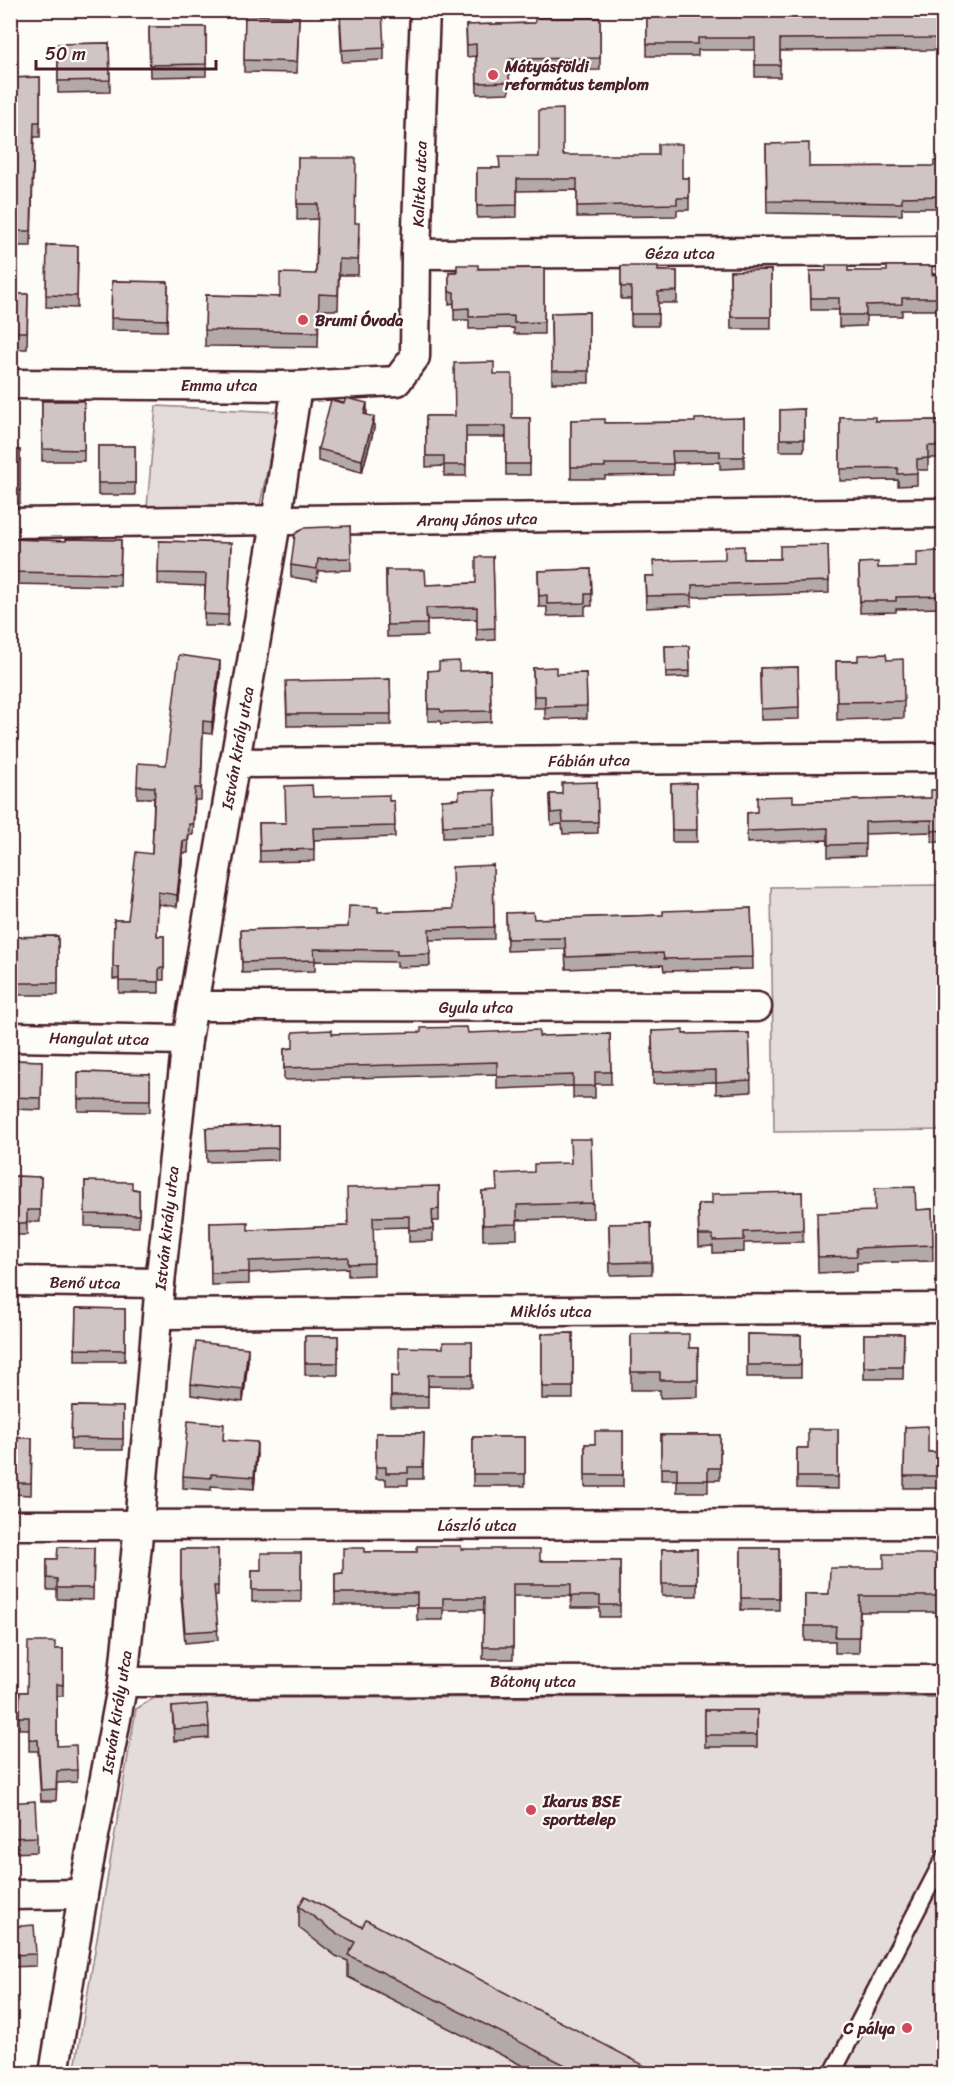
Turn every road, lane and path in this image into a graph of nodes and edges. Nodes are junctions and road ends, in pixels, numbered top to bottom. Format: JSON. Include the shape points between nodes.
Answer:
{"nodes":[{"id":1,"x":425,"y":10,"type":"edge"},
{"id":2,"x":944,"y":251,"type":"edge"},
{"id":3,"x":416,"y":254,"type":"junction"},
{"id":4,"x":415,"y":357,"type":"joint"},
{"id":5,"x":10,"y":384,"type":"edge"},
{"id":6,"x":297,"y":386,"type":"junction"},
{"id":7,"x":944,"y":513,"type":"edge"},
{"id":8,"x":276,"y":522,"type":"junction"},
{"id":9,"x":10,"y":523,"type":"edge"},
{"id":10,"x":944,"y":757,"type":"edge"},
{"id":11,"x":234,"y":763,"type":"junction"},
{"id":12,"x":194,"y":1006,"type":"junction"},
{"id":13,"x":757,"y":1008,"type":"dead end"},
{"id":14,"x":10,"y":1037,"type":"edge"},
{"id":15,"x":187,"y":1040,"type":"junction"},
{"id":16,"x":10,"y":1281,"type":"edge"},
{"id":17,"x":160,"y":1283,"type":"junction"},
{"id":18,"x":944,"y":1308,"type":"edge"},
{"id":19,"x":158,"y":1314,"type":"junction"},
{"id":20,"x":944,"y":1524,"type":"edge"},
{"id":21,"x":10,"y":1525,"type":"edge"},
{"id":22,"x":139,"y":1525,"type":"junction"},
{"id":23,"x":944,"y":1680,"type":"edge"},
{"id":24,"x":123,"y":1682,"type":"junction"},
{"id":25,"x":944,"y":1857,"type":"edge"},
{"id":26,"x":83,"y":1894,"type":"junction"},
{"id":27,"x":10,"y":1895,"type":"edge"},
{"id":28,"x":54,"y":2073,"type":"edge"},
{"id":29,"x":832,"y":2073,"type":"edge"}],
"edges":[{"from":1,"to":3,"type":"street","name":"Kalitka utca"},
{"from":2,"to":3,"type":"street","name":"Géza utca"},
{"from":3,"to":4,"type":"street","name":"Kalitka utca"},
{"from":4,"to":6,"type":"street","name":"Emma utca","via":[[397,381]]},
{"from":5,"to":6,"type":"street","name":"Emma utca"},
{"from":6,"to":8,"type":"street","name":"István király utca"},
{"from":7,"to":8,"type":"street","name":"Arany János utca"},
{"from":8,"to":9,"type":"street","name":"Arany János utca"},
{"from":8,"to":11,"type":"street","name":"István király utca"},
{"from":10,"to":11,"type":"street","name":"Fábián utca"},
{"from":11,"to":12,"type":"street","name":"István király utca"},
{"from":12,"to":13,"type":"street","name":"Gyula utca"},
{"from":12,"to":15,"type":"street","name":"István király utca"},
{"from":14,"to":15,"type":"street","name":"Hangulat utca"},
{"from":15,"to":17,"type":"street","name":"István király utca"},
{"from":16,"to":17,"type":"street","name":"Benő utca"},
{"from":17,"to":19,"type":"street","name":"István király utca"},
{"from":18,"to":19,"type":"street","name":"Miklós utca"},
{"from":19,"to":22,"type":"street","name":"István király utca"},
{"from":20,"to":22,"type":"street","name":"László utca"},
{"from":21,"to":22,"type":"street","name":"László utca"},
{"from":22,"to":24,"type":"street","name":"István király utca"},
{"from":23,"to":24,"type":"street","name":"Bátony utca"},
{"from":24,"to":26,"type":"street","name":"István király utca"},
{"from":25,"to":29,"type":"lane"},
{"from":26,"to":27,"type":"street"},
{"from":26,"to":28,"type":"street","name":"István király utca"}]}
